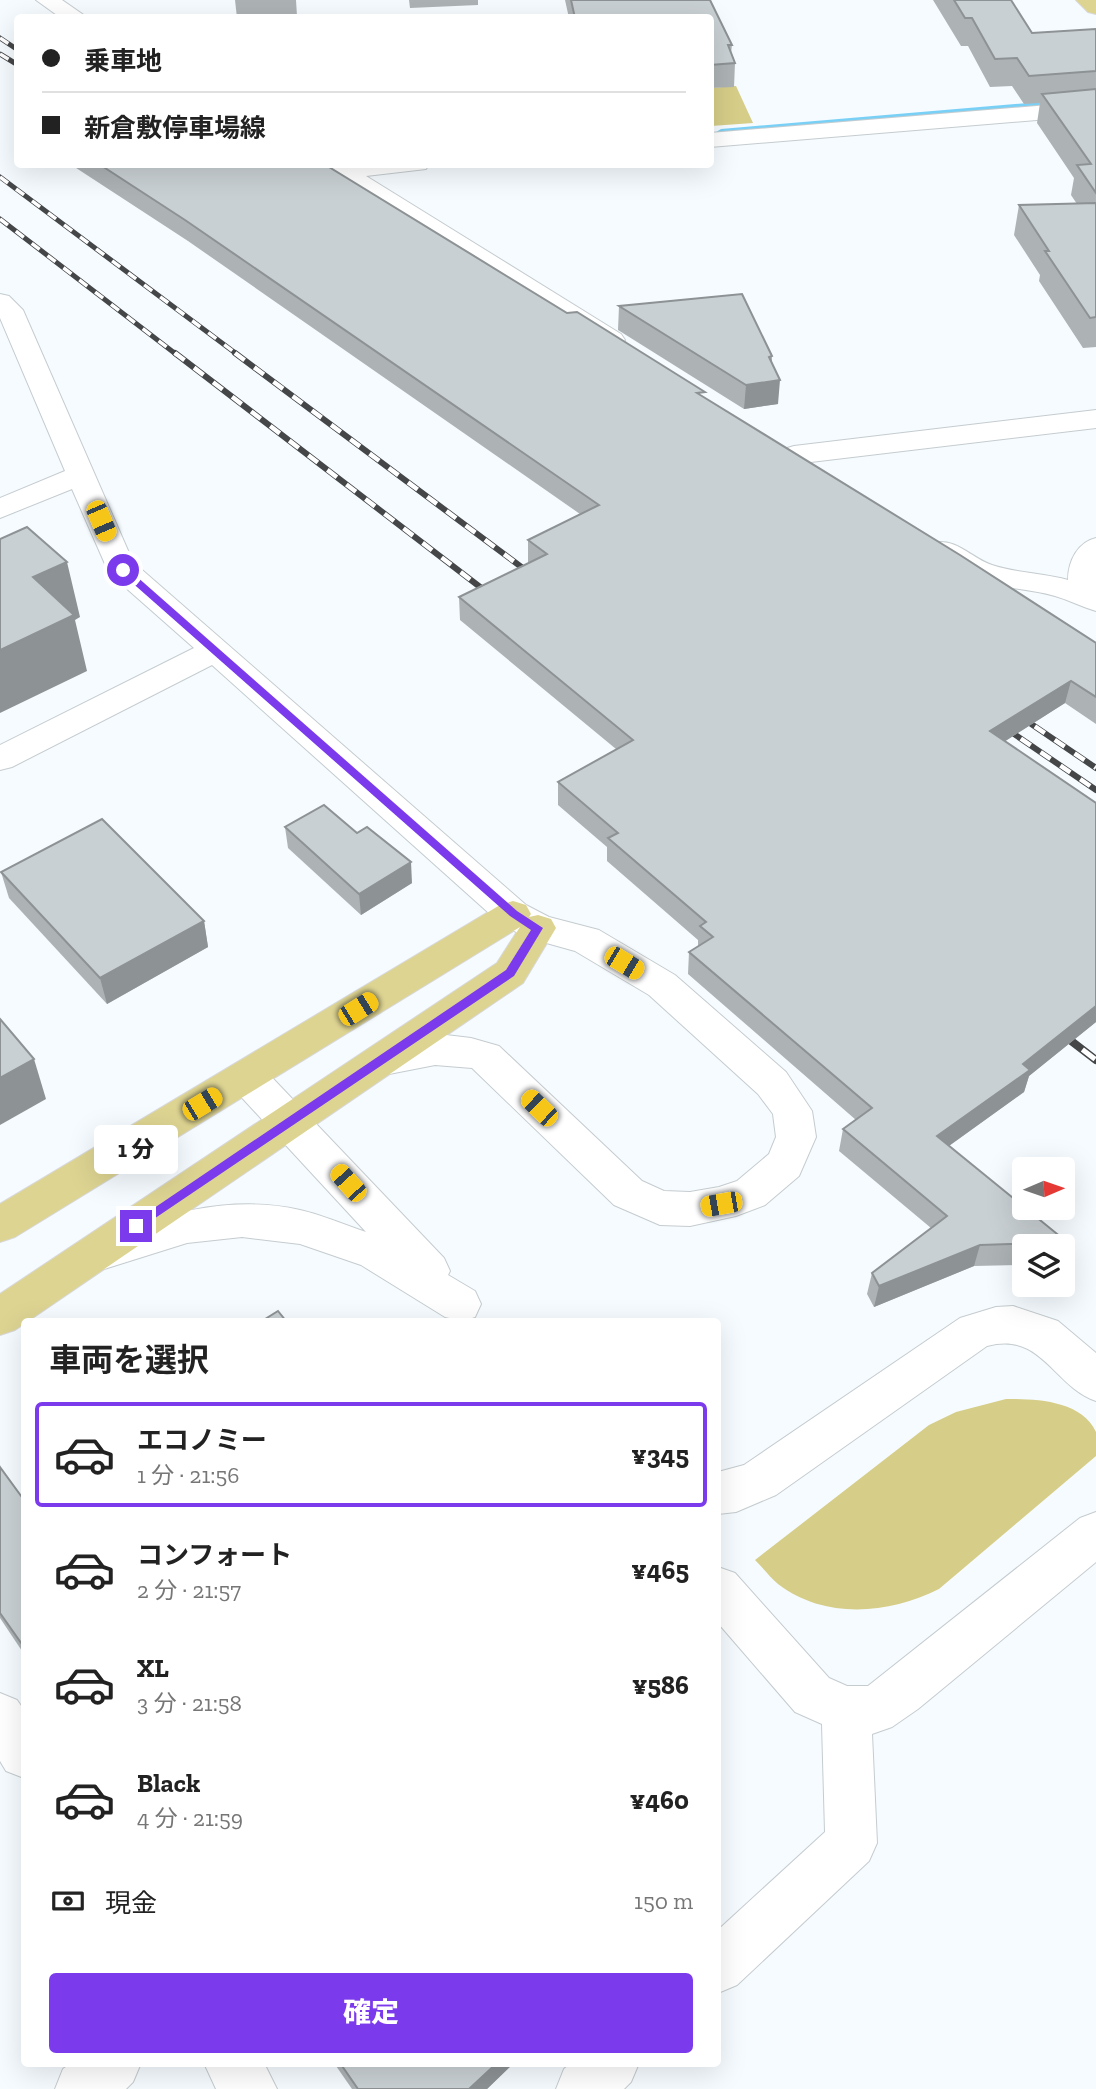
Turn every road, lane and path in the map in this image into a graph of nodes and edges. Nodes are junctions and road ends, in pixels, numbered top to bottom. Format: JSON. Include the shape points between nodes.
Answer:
{"nodes":[{"id":1,"x":47,"y":0,"type":"edge"},
{"id":2,"x":1087,"y":0,"type":"edge"},
{"id":3,"x":1096,"y":7,"type":"edge"},
{"id":4,"x":70,"y":14,"type":"edge"},
{"id":5,"x":1096,"y":108,"type":"edge"},
{"id":6,"x":714,"y":140,"type":"edge"},
{"id":7,"x":335,"y":168,"type":"edge"},
{"id":8,"x":3,"y":309,"type":"edge"},
{"id":9,"x":634,"y":355,"type":"edge"},
{"id":10,"x":1096,"y":419,"type":"edge"},
{"id":11,"x":81,"y":475,"type":"junction"},
{"id":12,"x":829,"y":477,"type":"edge"},
{"id":13,"x":0,"y":509,"type":"edge"},
{"id":14,"x":922,"y":537,"type":"edge"},
{"id":15,"x":1096,"y":547,"type":"edge"},
{"id":16,"x":1094,"y":600,"type":"edge"},
{"id":17,"x":214,"y":651,"type":"junction"},
{"id":18,"x":0,"y":759,"type":"edge"},
{"id":19,"x":526,"y":921,"type":"junction"},
{"id":20,"x":384,"y":1060,"type":"junction"},
{"id":21,"x":247,"y":1077,"type":"junction"},
{"id":22,"x":292,"y":1122,"type":"junction"},
{"id":23,"x":0,"y":1225,"type":"edge"},
{"id":24,"x":92,"y":1256,"type":"junction"},
{"id":25,"x":468,"y":1313,"type":"edge"},
{"id":26,"x":0,"y":1318,"type":"edge"},
{"id":27,"x":1096,"y":1382,"type":"edge"},
{"id":28,"x":721,"y":1493,"type":"edge"},
{"id":29,"x":1096,"y":1533,"type":"edge"},
{"id":30,"x":721,"y":1592,"type":"edge"},
{"id":31,"x":846,"y":1710,"type":"junction"},
{"id":32,"x":0,"y":1717,"type":"edge"},
{"id":33,"x":21,"y":1749,"type":"edge"},
{"id":34,"x":721,"y":1963,"type":"edge"},
{"id":35,"x":109,"y":2067,"type":"edge"},
{"id":36,"x":234,"y":2067,"type":"edge"},
{"id":37,"x":608,"y":2067,"type":"edge"},
{"id":38,"x":83,"y":2089,"type":"edge"},
{"id":39,"x":249,"y":2089,"type":"edge"},
{"id":40,"x":584,"y":2089,"type":"edge"}],
"edges":[{"from":1,"to":4,"type":"street"},
{"from":2,"to":3,"type":"main road"},
{"from":5,"to":6,"type":"street"},
{"from":7,"to":9,"type":"street"},
{"from":8,"to":11,"type":"street"},
{"from":10,"to":12,"type":"street","via":[[783,448]]},
{"from":11,"to":13,"type":"street"},
{"from":11,"to":17,"type":"street","via":[[120,566]]},
{"from":14,"to":16,"type":"street","via":[[990,575],[1067,587]]},
{"from":15,"to":16,"type":"street","via":[[1084,565],[1083,582]]},
{"from":17,"to":18,"type":"street"},
{"from":17,"to":19,"type":"street"},
{"from":19,"to":20,"type":"main road","via":[[510,973]]},
{"from":19,"to":20,"type":"street","via":[[586,940],[662,985],[772,1083],[792,1111],[796,1137],[785,1164],[751,1193],[721,1204],[660,1208],[628,1194],[485,1057],[460,1049],[427,1050]]},
{"from":19,"to":21,"type":"main road"},
{"from":20,"to":22,"type":"main road"},
{"from":21,"to":22,"type":"street"},
{"from":21,"to":23,"type":"main road"},
{"from":22,"to":24,"type":"main road"},
{"from":22,"to":25,"type":"street"},
{"from":24,"to":25,"type":"street","via":[[187,1226],[242,1220],[300,1227],[374,1252]]},
{"from":24,"to":26,"type":"main road"},
{"from":27,"to":28,"type":"street","via":[[1032,1327],[991,1325],[975,1331],[760,1480]]},
{"from":29,"to":31,"type":"street","via":[[901,1692],[875,1710]]},
{"from":30,"to":31,"type":"street","via":[[812,1695]]},
{"from":31,"to":34,"type":"street","via":[[851,1843]]},
{"from":32,"to":33,"type":"street"},
{"from":35,"to":38,"type":"street"},
{"from":36,"to":39,"type":"street"},
{"from":37,"to":40,"type":"street"}]}
